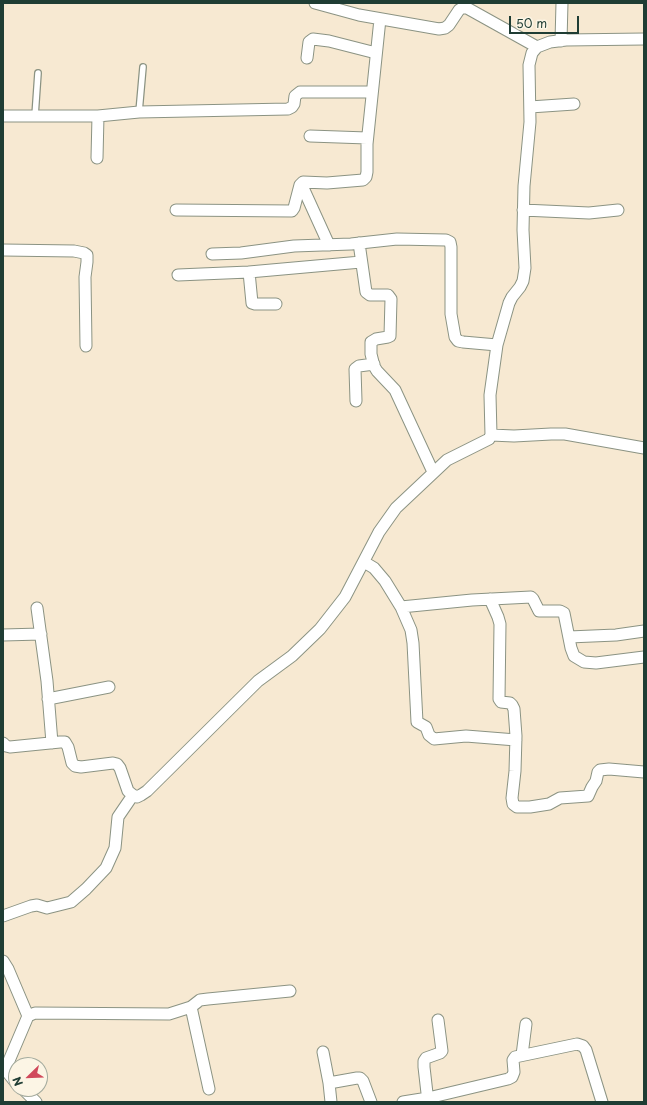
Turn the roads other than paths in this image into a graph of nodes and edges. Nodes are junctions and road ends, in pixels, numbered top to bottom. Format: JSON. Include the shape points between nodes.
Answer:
{"nodes":[{"id":1,"x":315,"y":3,"type":"edge"},
{"id":2,"x":562,"y":3,"type":"edge"},
{"id":3,"x":380,"y":19,"type":"junction"},
{"id":4,"x":644,"y":39,"type":"edge"},
{"id":5,"x":561,"y":41,"type":"junction"},
{"id":6,"x":537,"y":47,"type":"junction"},
{"id":7,"x":376,"y":53,"type":"junction"},
{"id":8,"x":307,"y":58,"type":"dead end"},
{"id":9,"x":142,"y":67,"type":"dead end"},
{"id":10,"x":38,"y":73,"type":"dead end"},
{"id":11,"x":372,"y":92,"type":"junction"},
{"id":12,"x":574,"y":104,"type":"dead end"},
{"id":13,"x":530,"y":107,"type":"junction"},
{"id":14,"x":139,"y":112,"type":"junction"},
{"id":15,"x":3,"y":116,"type":"edge"},
{"id":16,"x":35,"y":116,"type":"junction"},
{"id":17,"x":98,"y":116,"type":"junction"},
{"id":18,"x":310,"y":136,"type":"dead end"},
{"id":19,"x":368,"y":138,"type":"junction"},
{"id":20,"x":97,"y":158,"type":"dead end"},
{"id":21,"x":300,"y":185,"type":"junction"},
{"id":22,"x":176,"y":210,"type":"dead end"},
{"id":23,"x":523,"y":210,"type":"junction"},
{"id":24,"x":618,"y":210,"type":"dead end"},
{"id":25,"x":359,"y":243,"type":"junction"},
{"id":26,"x":329,"y":245,"type":"junction"},
{"id":27,"x":3,"y":250,"type":"edge"},
{"id":28,"x":212,"y":254,"type":"dead end"},
{"id":29,"x":361,"y":262,"type":"junction"},
{"id":30,"x":249,"y":272,"type":"junction"},
{"id":31,"x":178,"y":275,"type":"dead end"},
{"id":32,"x":276,"y":304,"type":"dead end"},
{"id":33,"x":497,"y":345,"type":"junction"},
{"id":34,"x":86,"y":346,"type":"dead end"},
{"id":35,"x":374,"y":364,"type":"junction"},
{"id":36,"x":356,"y":402,"type":"dead end"},
{"id":37,"x":491,"y":435,"type":"junction"},
{"id":38,"x":644,"y":448,"type":"edge"},
{"id":39,"x":433,"y":472,"type":"junction"},
{"id":40,"x":364,"y":562,"type":"junction"},
{"id":41,"x":490,"y":599,"type":"junction"},
{"id":42,"x":400,"y":607,"type":"junction"},
{"id":43,"x":37,"y":608,"type":"dead end"},
{"id":44,"x":644,"y":631,"type":"edge"},
{"id":45,"x":41,"y":634,"type":"junction"},
{"id":46,"x":3,"y":635,"type":"edge"},
{"id":47,"x":569,"y":637,"type":"junction"},
{"id":48,"x":644,"y":657,"type":"edge"},
{"id":49,"x":109,"y":687,"type":"dead end"},
{"id":50,"x":48,"y":699,"type":"junction"},
{"id":51,"x":516,"y":740,"type":"junction"},
{"id":52,"x":52,"y":742,"type":"junction"},
{"id":53,"x":3,"y":743,"type":"edge"},
{"id":54,"x":644,"y":772,"type":"edge"},
{"id":55,"x":133,"y":796,"type":"junction"},
{"id":56,"x":3,"y":916,"type":"edge"},
{"id":57,"x":3,"y":960,"type":"edge"},
{"id":58,"x":290,"y":991,"type":"dead end"},
{"id":59,"x":191,"y":1007,"type":"junction"},
{"id":60,"x":28,"y":1016,"type":"junction"},
{"id":61,"x":438,"y":1020,"type":"dead end"},
{"id":62,"x":526,"y":1024,"type":"dead end"},
{"id":63,"x":323,"y":1052,"type":"dead end"},
{"id":64,"x":522,"y":1055,"type":"junction"},
{"id":65,"x":11,"y":1057,"type":"edge"},
{"id":66,"x":329,"y":1083,"type":"junction"},
{"id":67,"x":210,"y":1089,"type":"dead end"},
{"id":68,"x":428,"y":1100,"type":"edge"},
{"id":69,"x":331,"y":1102,"type":"edge"},
{"id":70,"x":372,"y":1102,"type":"edge"},
{"id":71,"x":403,"y":1102,"type":"edge"},
{"id":72,"x":602,"y":1102,"type":"edge"}],
"edges":[{"from":1,"to":3,"type":"street"},
{"from":2,"to":5,"type":"street"},
{"from":3,"to":6,"type":"street","via":[[439,29],[449,25],[459,10],[467,8]]},
{"from":3,"to":7,"type":"street"},
{"from":4,"to":5,"type":"street"},
{"from":5,"to":6,"type":"street"},
{"from":6,"to":13,"type":"street","via":[[532,53],[529,65]]},
{"from":7,"to":8,"type":"street","via":[[313,39],[309,42]]},
{"from":7,"to":11,"type":"street"},
{"from":9,"to":14,"type":"lane"},
{"from":10,"to":16,"type":"lane"},
{"from":11,"to":14,"type":"street","via":[[300,92],[295,96],[292,107],[288,109]]},
{"from":11,"to":19,"type":"street"},
{"from":12,"to":13,"type":"street"},
{"from":13,"to":23,"type":"street"},
{"from":14,"to":17,"type":"street"},
{"from":15,"to":16,"type":"street"},
{"from":16,"to":17,"type":"street"},
{"from":17,"to":20,"type":"street"},
{"from":18,"to":19,"type":"street"},
{"from":19,"to":21,"type":"street","via":[[366,177],[363,180],[304,182]]},
{"from":21,"to":22,"type":"street","via":[[292,211]]},
{"from":21,"to":26,"type":"street"},
{"from":23,"to":24,"type":"street","via":[[589,213]]},
{"from":23,"to":33,"type":"street","via":[[523,281],[509,303]]},
{"from":25,"to":26,"type":"street"},
{"from":25,"to":29,"type":"street"},
{"from":25,"to":33,"type":"street","via":[[397,239],[450,242],[451,314],[454,337],[463,342]]},
{"from":26,"to":28,"type":"street"},
{"from":27,"to":34,"type":"street","via":[[74,251],[87,255]]},
{"from":29,"to":30,"type":"street"},
{"from":29,"to":35,"type":"street","via":[[366,292],[370,295],[388,295],[391,299],[390,336],[371,342]]},
{"from":30,"to":31,"type":"street"},
{"from":30,"to":32,"type":"street","via":[[252,303]]},
{"from":33,"to":37,"type":"street","via":[[490,395]]},
{"from":35,"to":36,"type":"street","via":[[355,369]]},
{"from":35,"to":39,"type":"street","via":[[377,371],[395,390]]},
{"from":37,"to":38,"type":"street","via":[[566,434]]},
{"from":37,"to":39,"type":"street","via":[[489,439],[447,460]]},
{"from":39,"to":40,"type":"street","via":[[396,508],[379,532]]},
{"from":40,"to":42,"type":"street","via":[[379,574]]},
{"from":40,"to":55,"type":"street","via":[[345,597],[320,629],[292,656],[258,681],[147,791]]},
{"from":41,"to":42,"type":"street"},
{"from":41,"to":47,"type":"street","via":[[531,597],[539,611],[562,612],[566,616]]},
{"from":41,"to":51,"type":"street","via":[[500,624],[499,699],[512,705]]},
{"from":42,"to":51,"type":"street","via":[[411,630],[413,643],[417,722],[426,726],[431,738],[434,739],[466,736]]},
{"from":43,"to":45,"type":"street"},
{"from":44,"to":47,"type":"street"},
{"from":45,"to":46,"type":"street"},
{"from":45,"to":50,"type":"street"},
{"from":47,"to":48,"type":"street","via":[[574,656],[584,662]]},
{"from":49,"to":50,"type":"street"},
{"from":50,"to":52,"type":"street"},
{"from":51,"to":54,"type":"street","via":[[512,798],[517,807],[541,805],[560,798],[588,796],[600,770]]},
{"from":52,"to":53,"type":"street","via":[[10,747]]},
{"from":52,"to":55,"type":"street","via":[[65,742],[75,766],[114,762],[117,764],[128,791]]},
{"from":55,"to":56,"type":"street","via":[[118,817],[115,848],[106,868],[86,889],[71,902],[47,908],[31,906]]},
{"from":57,"to":60,"type":"street"},
{"from":58,"to":59,"type":"street","via":[[200,1000]]},
{"from":59,"to":60,"type":"street","via":[[169,1014],[35,1013]]},
{"from":59,"to":67,"type":"street"},
{"from":60,"to":65,"type":"street"},
{"from":61,"to":68,"type":"street","via":[[442,1051],[424,1061]]},
{"from":62,"to":64,"type":"street"},
{"from":63,"to":66,"type":"street"},
{"from":64,"to":68,"type":"street","via":[[513,1060],[514,1072],[508,1079]]},
{"from":64,"to":72,"type":"street","via":[[577,1044],[583,1046]]},
{"from":66,"to":69,"type":"street"},
{"from":66,"to":70,"type":"street","via":[[360,1078]]},
{"from":68,"to":71,"type":"street"}]}
